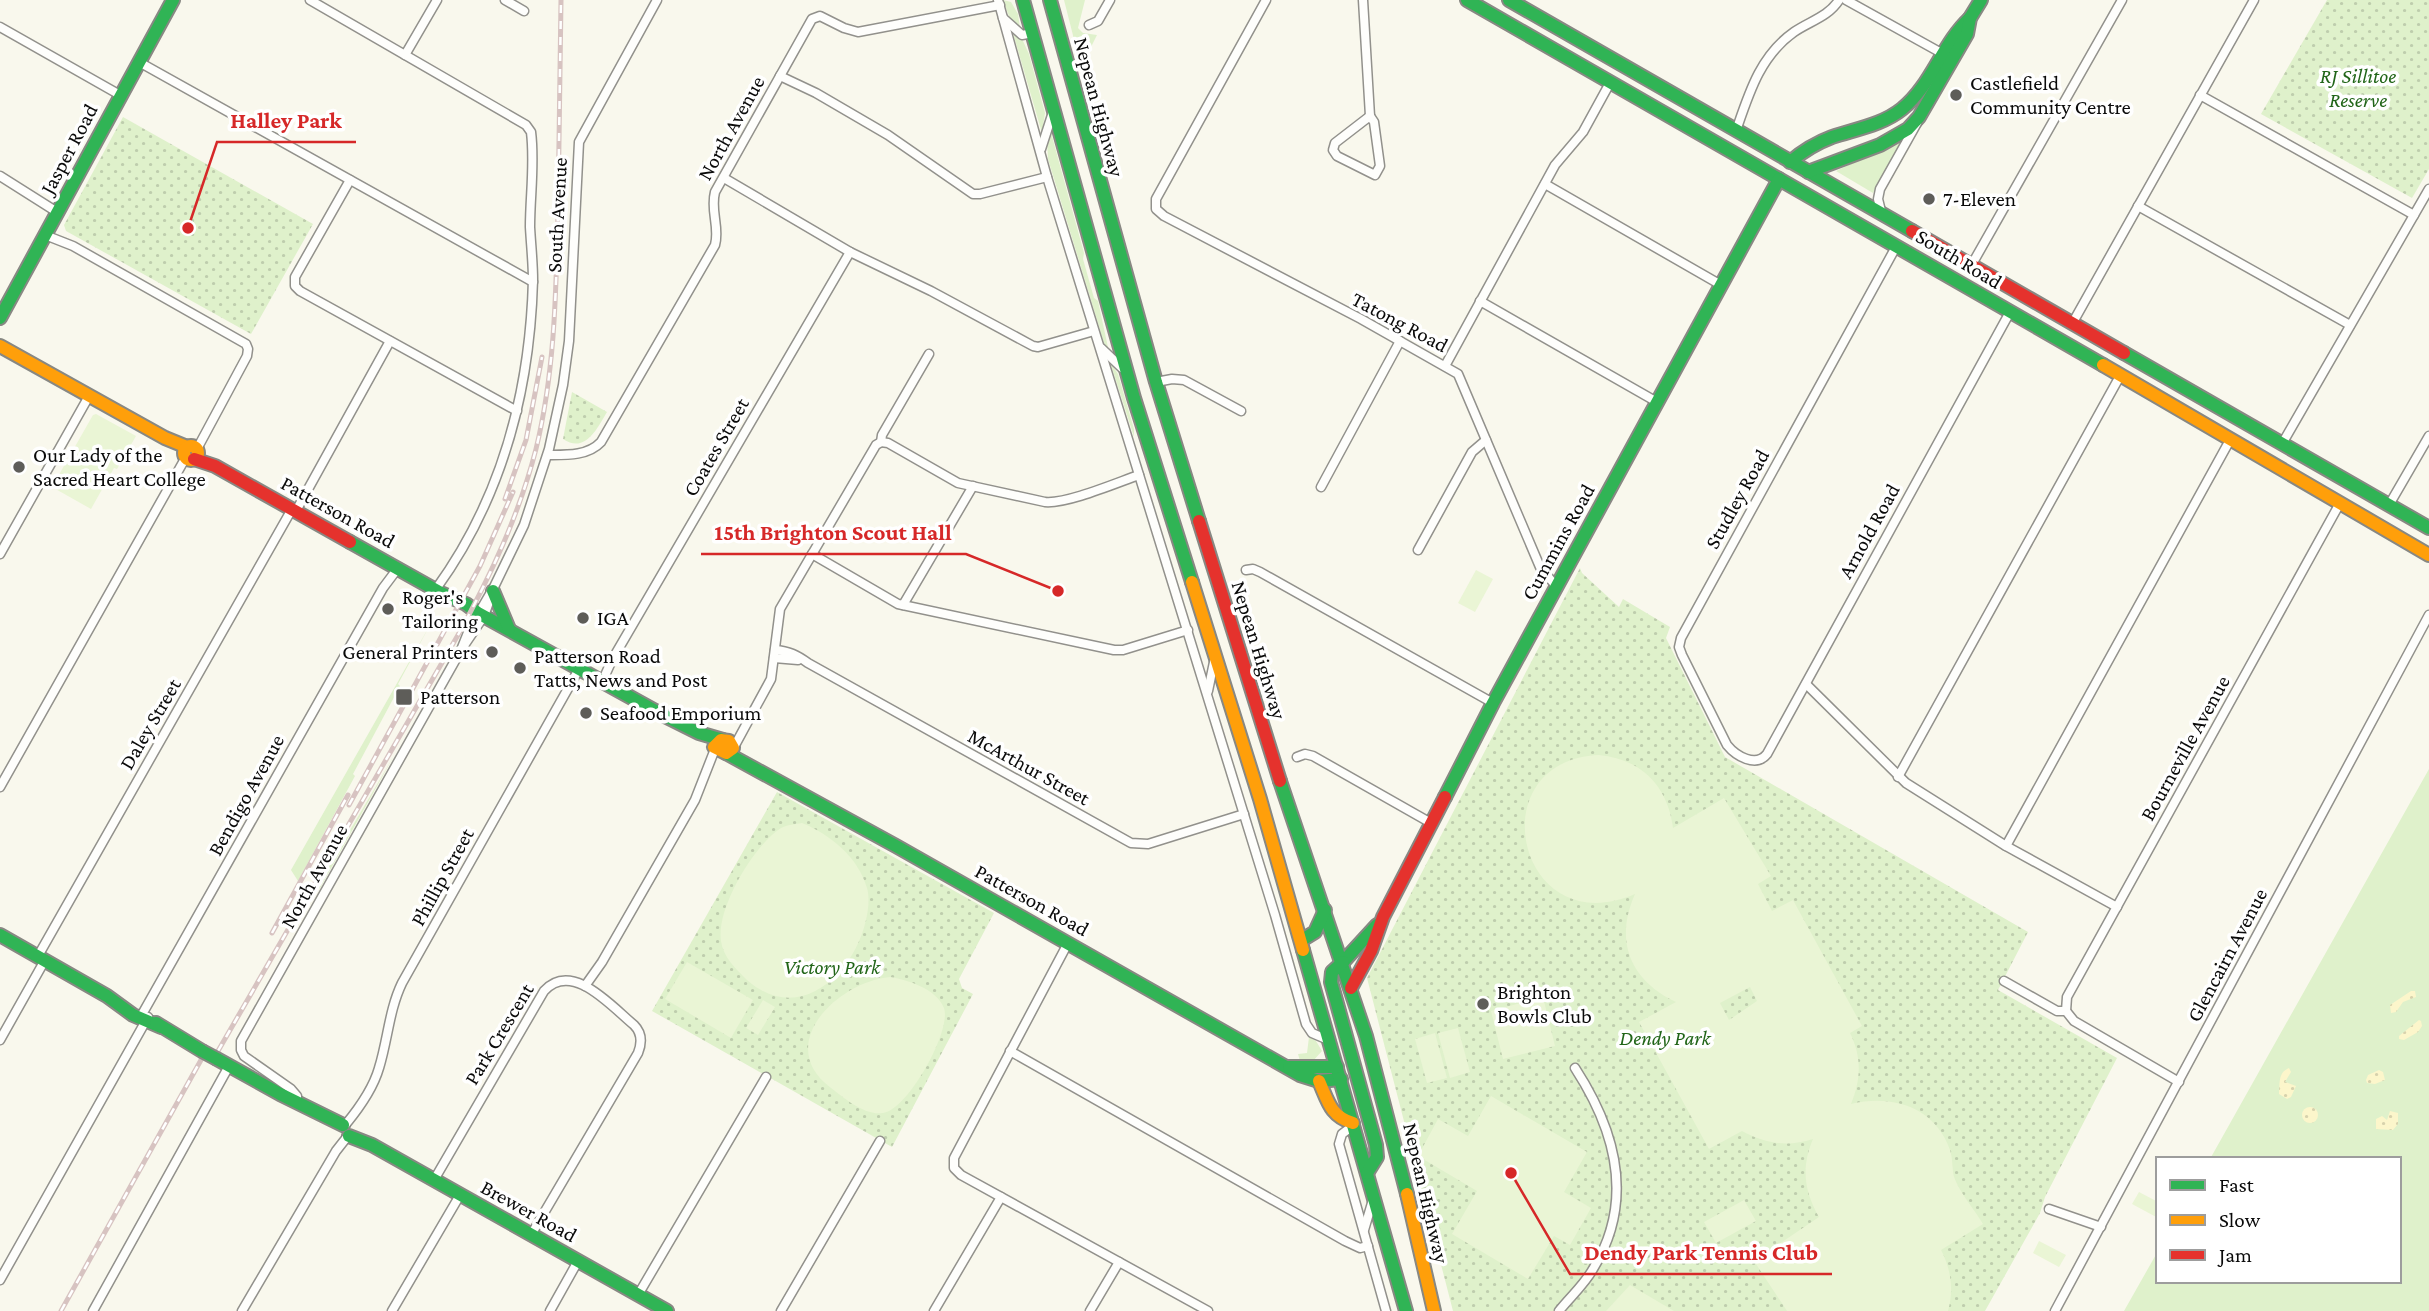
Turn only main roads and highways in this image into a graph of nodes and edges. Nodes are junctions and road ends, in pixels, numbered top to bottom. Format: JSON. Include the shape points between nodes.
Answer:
{"nodes":[{"id":1,"x":173,"y":0,"type":"edge"},
{"id":2,"x":1023,"y":0,"type":"edge"},
{"id":3,"x":1050,"y":0,"type":"edge"},
{"id":4,"x":1467,"y":0,"type":"edge"},
{"id":5,"x":1508,"y":0,"type":"edge"},
{"id":6,"x":1981,"y":0,"type":"edge"},
{"id":7,"x":1484,"y":4,"type":"edge"},
{"id":8,"x":1057,"y":27,"type":"junction"},
{"id":9,"x":1032,"y":33,"type":"junction"},
{"id":10,"x":1947,"y":56,"type":"junction"},
{"id":11,"x":1790,"y":162,"type":"junction"},
{"id":12,"x":1808,"y":172,"type":"junction"},
{"id":13,"x":1780,"y":183,"type":"junction"},
{"id":14,"x":1861,"y":202,"type":"junction"},
{"id":15,"x":1850,"y":220,"type":"junction"},
{"id":16,"x":1971,"y":266,"type":"junction"},
{"id":17,"x":1961,"y":283,"type":"junction"},
{"id":18,"x":0,"y":318,"type":"edge"},
{"id":19,"x":0,"y":346,"type":"edge"},
{"id":20,"x":2282,"y":444,"type":"junction"},
{"id":21,"x":2270,"y":463,"type":"junction"},
{"id":22,"x":2429,"y":528,"type":"edge"},
{"id":23,"x":2429,"y":555,"type":"edge"},
{"id":24,"x":1220,"y":587,"type":"junction"},
{"id":25,"x":494,"y":589,"type":"road end"},
{"id":26,"x":1196,"y":594,"type":"junction"},
{"id":27,"x":509,"y":630,"type":"junction"},
{"id":28,"x":1325,"y":910,"type":"junction"},
{"id":29,"x":1383,"y":917,"type":"junction"},
{"id":30,"x":0,"y":935,"type":"edge"},
{"id":31,"x":1302,"y":940,"type":"junction"},
{"id":32,"x":1342,"y":962,"type":"junction"},
{"id":33,"x":1351,"y":988,"type":"junction"},
{"id":34,"x":1289,"y":1067,"type":"junction"},
{"id":35,"x":1355,"y":1071,"type":"junction"},
{"id":36,"x":1376,"y":1071,"type":"junction"},
{"id":37,"x":1339,"y":1073,"type":"junction"},
{"id":38,"x":1319,"y":1081,"type":"junction"},
{"id":39,"x":1353,"y":1124,"type":"junction"},
{"id":40,"x":1367,"y":1173,"type":"junction"},
{"id":41,"x":667,"y":1311,"type":"edge"},
{"id":42,"x":1406,"y":1311,"type":"edge"},
{"id":43,"x":1434,"y":1311,"type":"edge"}],
"edges":[{"from":1,"to":18,"type":"main road","name":"Jasper Road"},
{"from":2,"to":9,"type":"main road","name":"Nepean Highway"},
{"from":3,"to":8,"type":"main road","name":"Nepean Highway"},
{"from":4,"to":7,"type":"main road","name":"South Road"},
{"from":5,"to":11,"type":"main road","name":"South Road"},
{"from":6,"to":10,"type":"main road","via":[[1958,28]]},
{"from":7,"to":13,"type":"main road","name":"South Road"},
{"from":8,"to":9,"type":"main road"},
{"from":8,"to":24,"type":"main road","name":"Nepean Highway","via":[[1156,382]]},
{"from":9,"to":26,"type":"main road","name":"Nepean Highway","via":[[1143,427]]},
{"from":10,"to":11,"type":"main road","via":[[1900,110],[1816,142]]},
{"from":10,"to":12,"type":"main road","via":[[1913,125],[1897,137]]},
{"from":11,"to":12,"type":"main road","name":"South Road"},
{"from":11,"to":13,"type":"main road","name":"Cummins Road"},
{"from":12,"to":13,"type":"main road"},
{"from":12,"to":14,"type":"main road","name":"South Road"},
{"from":13,"to":15,"type":"main road","name":"South Road"},
{"from":13,"to":29,"type":"main road","name":"Cummins Road","via":[[1493,702]]},
{"from":14,"to":15,"type":"main road"},
{"from":14,"to":16,"type":"main road","name":"South Road"},
{"from":15,"to":17,"type":"main road","name":"South Road"},
{"from":16,"to":17,"type":"main road"},
{"from":16,"to":20,"type":"main road","name":"South Road"},
{"from":17,"to":21,"type":"main road","name":"South Road"},
{"from":19,"to":27,"type":"main road","name":"Patterson Road"},
{"from":20,"to":21,"type":"main road"},
{"from":20,"to":22,"type":"main road","name":"South Road"},
{"from":21,"to":23,"type":"main road","name":"South Road"},
{"from":24,"to":26,"type":"main road"},
{"from":24,"to":28,"type":"main road","name":"Nepean Highway"},
{"from":25,"to":27,"type":"main road"},
{"from":26,"to":31,"type":"main road","name":"Nepean Highway"},
{"from":27,"to":34,"type":"main road","name":"Patterson Road","via":[[727,745],[756,768]]},
{"from":28,"to":31,"type":"main road","via":[[1317,933]]},
{"from":28,"to":32,"type":"main road","name":"Nepean Highway"},
{"from":29,"to":32,"type":"main road","name":"Cummins Road"},
{"from":29,"to":33,"type":"main road","name":"Cummins Road"},
{"from":30,"to":41,"type":"main road","name":"Brewer Road","bridge":true},
{"from":31,"to":37,"type":"main road","name":"Nepean Highway"},
{"from":32,"to":33,"type":"main road","name":"Nepean Highway"},
{"from":32,"to":35,"type":"main road","via":[[1332,972],[1331,982]]},
{"from":33,"to":36,"type":"main road","name":"Nepean Highway"},
{"from":34,"to":37,"type":"main road","name":"Patterson Road"},
{"from":34,"to":38,"type":"main road","name":"Patterson Road"},
{"from":35,"to":36,"type":"main road"},
{"from":35,"to":37,"type":"main road"},
{"from":35,"to":40,"type":"main road","via":[[1377,1157]]},
{"from":36,"to":43,"type":"main road","name":"Nepean Highway"},
{"from":37,"to":38,"type":"main road"},
{"from":37,"to":39,"type":"main road","name":"Nepean Highway"},
{"from":38,"to":39,"type":"main road","via":[[1333,1115]]},
{"from":39,"to":40,"type":"main road","name":"Nepean Highway"},
{"from":40,"to":42,"type":"main road","name":"Nepean Highway"}]}
